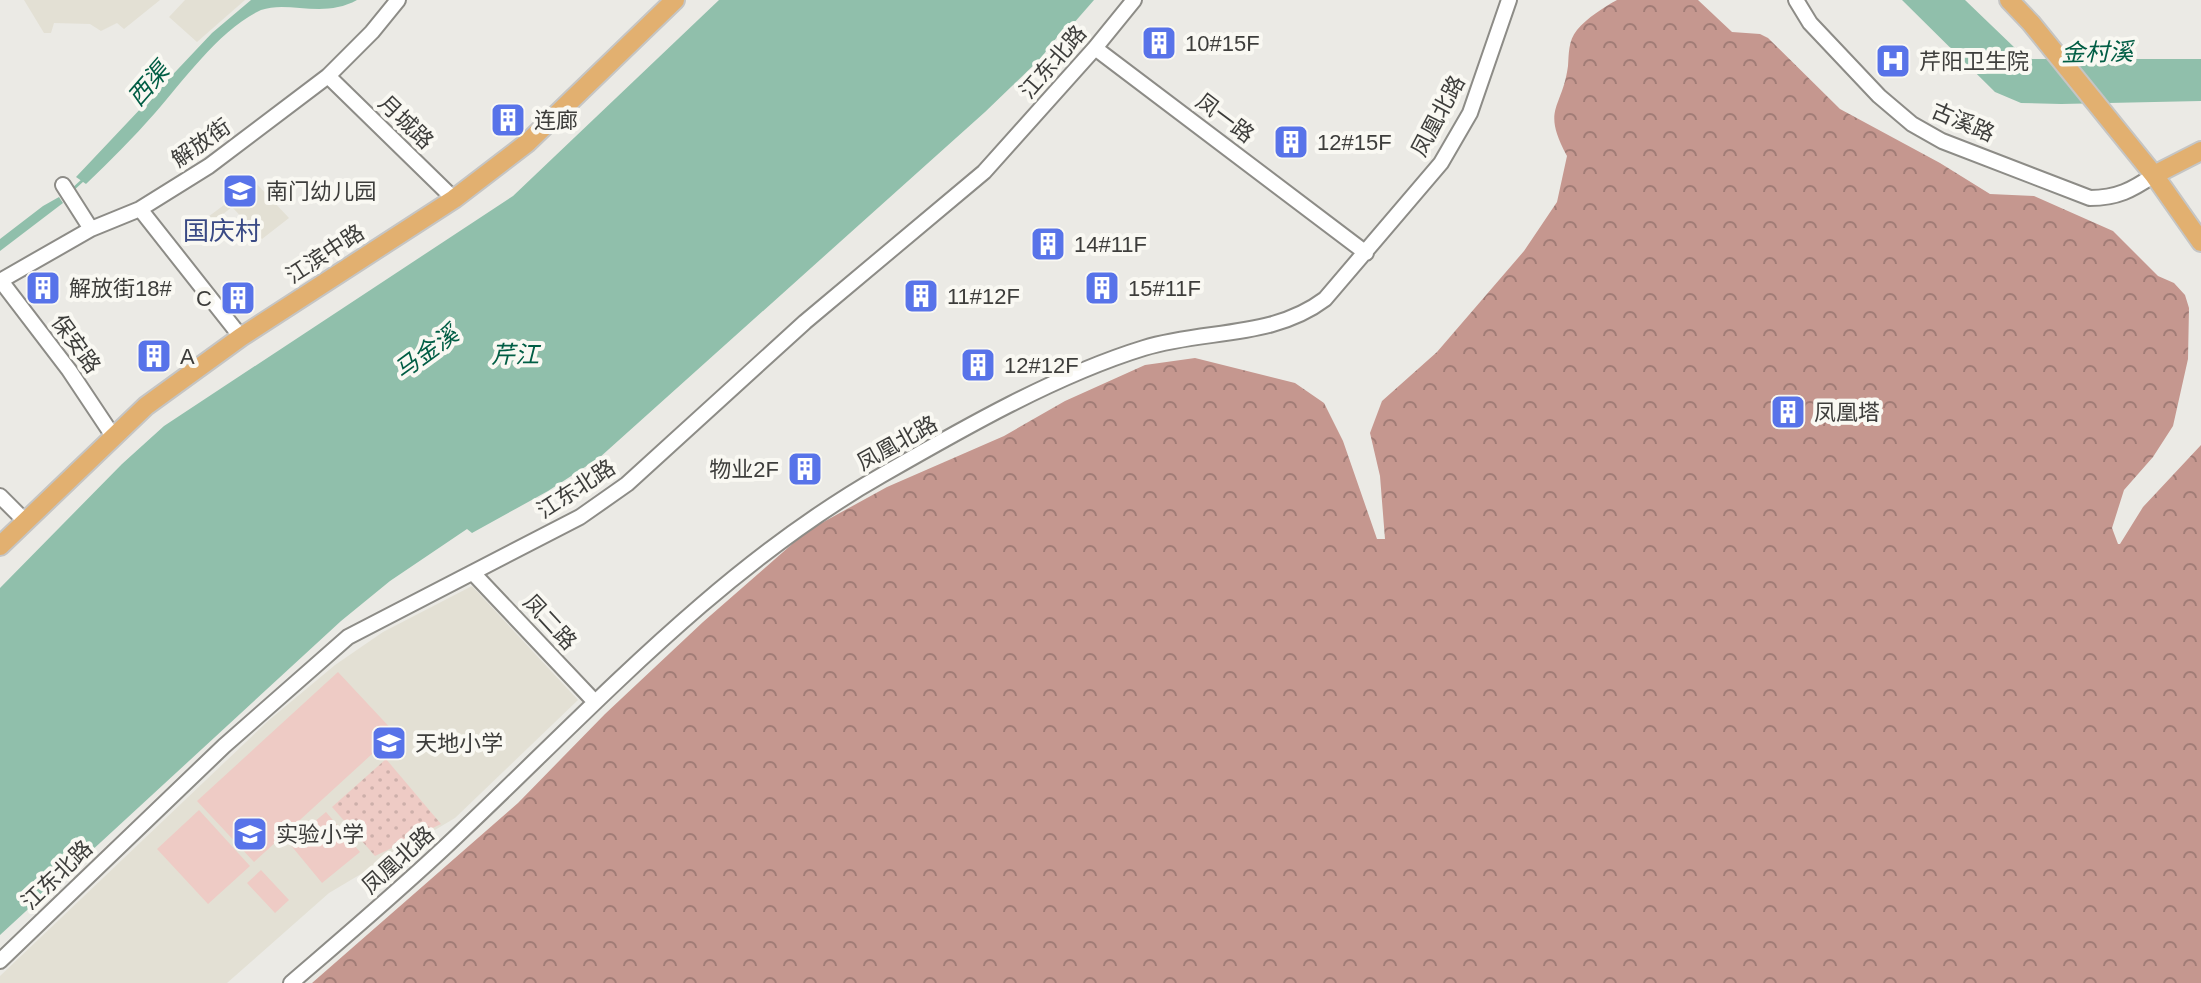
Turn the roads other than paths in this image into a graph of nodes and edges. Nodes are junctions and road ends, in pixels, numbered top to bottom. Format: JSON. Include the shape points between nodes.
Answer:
{"nodes":[{"id":1,"x":675,"y":0,"type":"edge"},
{"id":2,"x":1134,"y":0,"type":"edge"},
{"id":3,"x":1509,"y":0,"type":"edge"},
{"id":4,"x":1796,"y":0,"type":"edge"},
{"id":5,"x":2009,"y":0,"type":"edge"},
{"id":6,"x":388,"y":4,"type":"edge"},
{"id":7,"x":1095,"y":48,"type":"junction"},
{"id":8,"x":328,"y":76,"type":"junction"},
{"id":9,"x":2201,"y":151,"type":"edge"},
{"id":10,"x":2154,"y":175,"type":"junction"},
{"id":11,"x":63,"y":185,"type":"dead end"},
{"id":12,"x":454,"y":199,"type":"junction"},
{"id":13,"x":140,"y":209,"type":"junction"},
{"id":14,"x":91,"y":229,"type":"junction"},
{"id":15,"x":2201,"y":242,"type":"edge"},
{"id":16,"x":1366,"y":253,"type":"junction"},
{"id":17,"x":0,"y":281,"type":"edge"},
{"id":18,"x":241,"y":337,"type":"junction"},
{"id":19,"x":113,"y":436,"type":"junction"},
{"id":20,"x":0,"y":496,"type":"edge"},
{"id":21,"x":24,"y":520,"type":"junction"},
{"id":22,"x":0,"y":546,"type":"edge"},
{"id":23,"x":473,"y":573,"type":"junction"},
{"id":24,"x":594,"y":701,"type":"junction"},
{"id":25,"x":0,"y":961,"type":"edge"},
{"id":26,"x":291,"y":983,"type":"edge"}],
"edges":[{"from":1,"to":12,"type":"main road","name":"江滨中路","via":[[527,143]]},
{"from":2,"to":7,"type":"street","name":"江东北路"},
{"from":3,"to":16,"type":"street","name":"凤凰北路","via":[[1484,78],[1455,140]]},
{"from":4,"to":10,"type":"street","name":"古溪路","via":[[1810,23],[1879,96],[1942,141],[2090,198],[2124,194]]},
{"from":5,"to":10,"type":"main road"},
{"from":6,"to":8,"type":"street","name":"解放街","via":[[372,32]]},
{"from":7,"to":16,"type":"street","name":"凤一路"},
{"from":7,"to":23,"type":"street","name":"江东北路","via":[[984,172],[805,322],[627,484],[580,517]]},
{"from":8,"to":12,"type":"street","name":"月城路"},
{"from":8,"to":13,"type":"street","name":"解放街","via":[[209,166]]},
{"from":9,"to":10,"type":"main road"},
{"from":10,"to":15,"type":"main road"},
{"from":11,"to":14,"type":"street"},
{"from":12,"to":18,"type":"main road","name":"江滨中路"},
{"from":13,"to":14,"type":"street","name":"解放街"},
{"from":13,"to":18,"type":"street"},
{"from":14,"to":17,"type":"street","name":"解放街"},
{"from":16,"to":24,"type":"street","name":"凤凰北路","via":[[1306,314],[1236,332],[1179,339],[1095,364],[883,474],[779,544]]},
{"from":17,"to":19,"type":"street","name":"保安路"},
{"from":18,"to":19,"type":"main road","name":"江滨中路"},
{"from":19,"to":21,"type":"main road","name":"江滨中路"},
{"from":20,"to":21,"type":"street"},
{"from":21,"to":22,"type":"main road","name":"江滨中路"},
{"from":23,"to":24,"type":"street","name":"凤二路"},
{"from":23,"to":25,"type":"street","name":"江东北路","via":[[348,637],[224,746]]},
{"from":24,"to":26,"type":"street","name":"凤凰北路","via":[[460,834]]}]}
